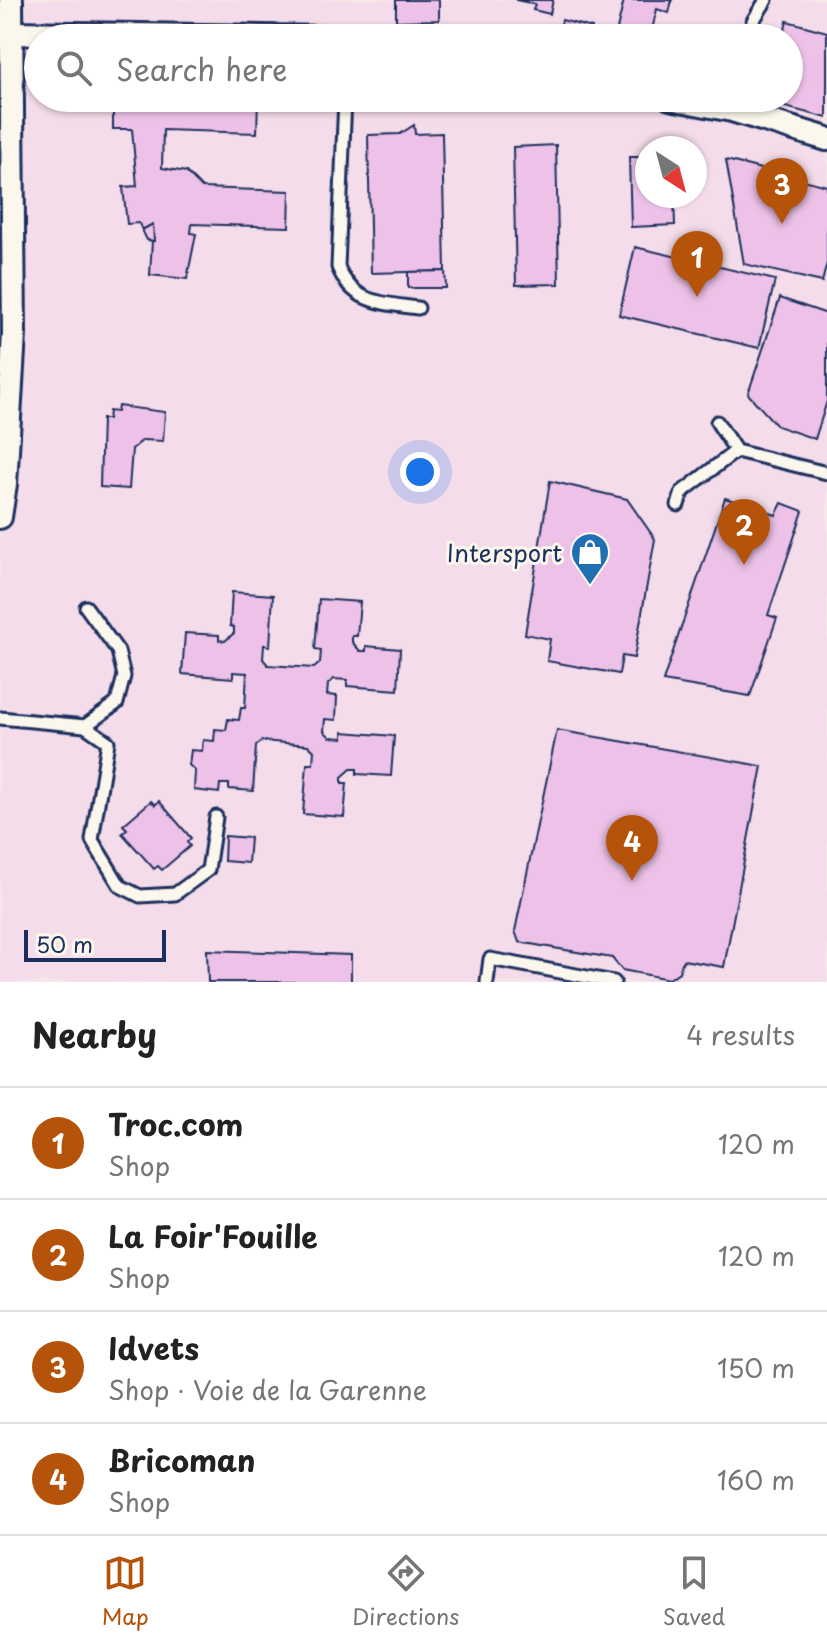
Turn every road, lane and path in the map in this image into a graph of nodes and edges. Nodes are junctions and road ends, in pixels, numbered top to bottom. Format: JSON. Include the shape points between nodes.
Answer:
{"nodes":[{"id":1,"x":11,"y":0,"type":"edge"},
{"id":2,"x":766,"y":0,"type":"edge"},
{"id":3,"x":752,"y":24,"type":"edge"},
{"id":4,"x":6,"y":33,"type":"edge"},
{"id":5,"x":344,"y":112,"type":"edge"},
{"id":6,"x":754,"y":112,"type":"edge"},
{"id":7,"x":827,"y":139,"type":"edge"},
{"id":8,"x":418,"y":308,"type":"dead end"},
{"id":9,"x":717,"y":422,"type":"dead end"},
{"id":10,"x":736,"y":451,"type":"junction"},
{"id":11,"x":827,"y":473,"type":"edge"},
{"id":12,"x":678,"y":505,"type":"dead end"},
{"id":13,"x":0,"y":517,"type":"edge"},
{"id":14,"x":86,"y":607,"type":"dead end"},
{"id":15,"x":0,"y":718,"type":"edge"},
{"id":16,"x":85,"y":726,"type":"junction"},
{"id":17,"x":216,"y":817,"type":"dead end"},
{"id":18,"x":487,"y":982,"type":"edge"},
{"id":19,"x":614,"y":982,"type":"edge"}],
"edges":[{"from":1,"to":4,"type":"street"},
{"from":2,"to":3,"type":"lane"},
{"from":4,"to":13,"type":"street","via":[[14,334]]},
{"from":5,"to":8,"type":"lane","via":[[338,267],[358,295]]},
{"from":6,"to":7,"type":"street"},
{"from":9,"to":10,"type":"lane"},
{"from":10,"to":11,"type":"lane"},
{"from":10,"to":12,"type":"lane","via":[[682,492]]},
{"from":14,"to":16,"type":"lane","via":[[118,651],[124,676],[117,703]]},
{"from":15,"to":16,"type":"lane"},
{"from":16,"to":17,"type":"lane","via":[[108,742],[92,840],[120,886],[140,896],[175,894],[208,870]]},
{"from":18,"to":19,"type":"lane","via":[[490,959]]}]}
